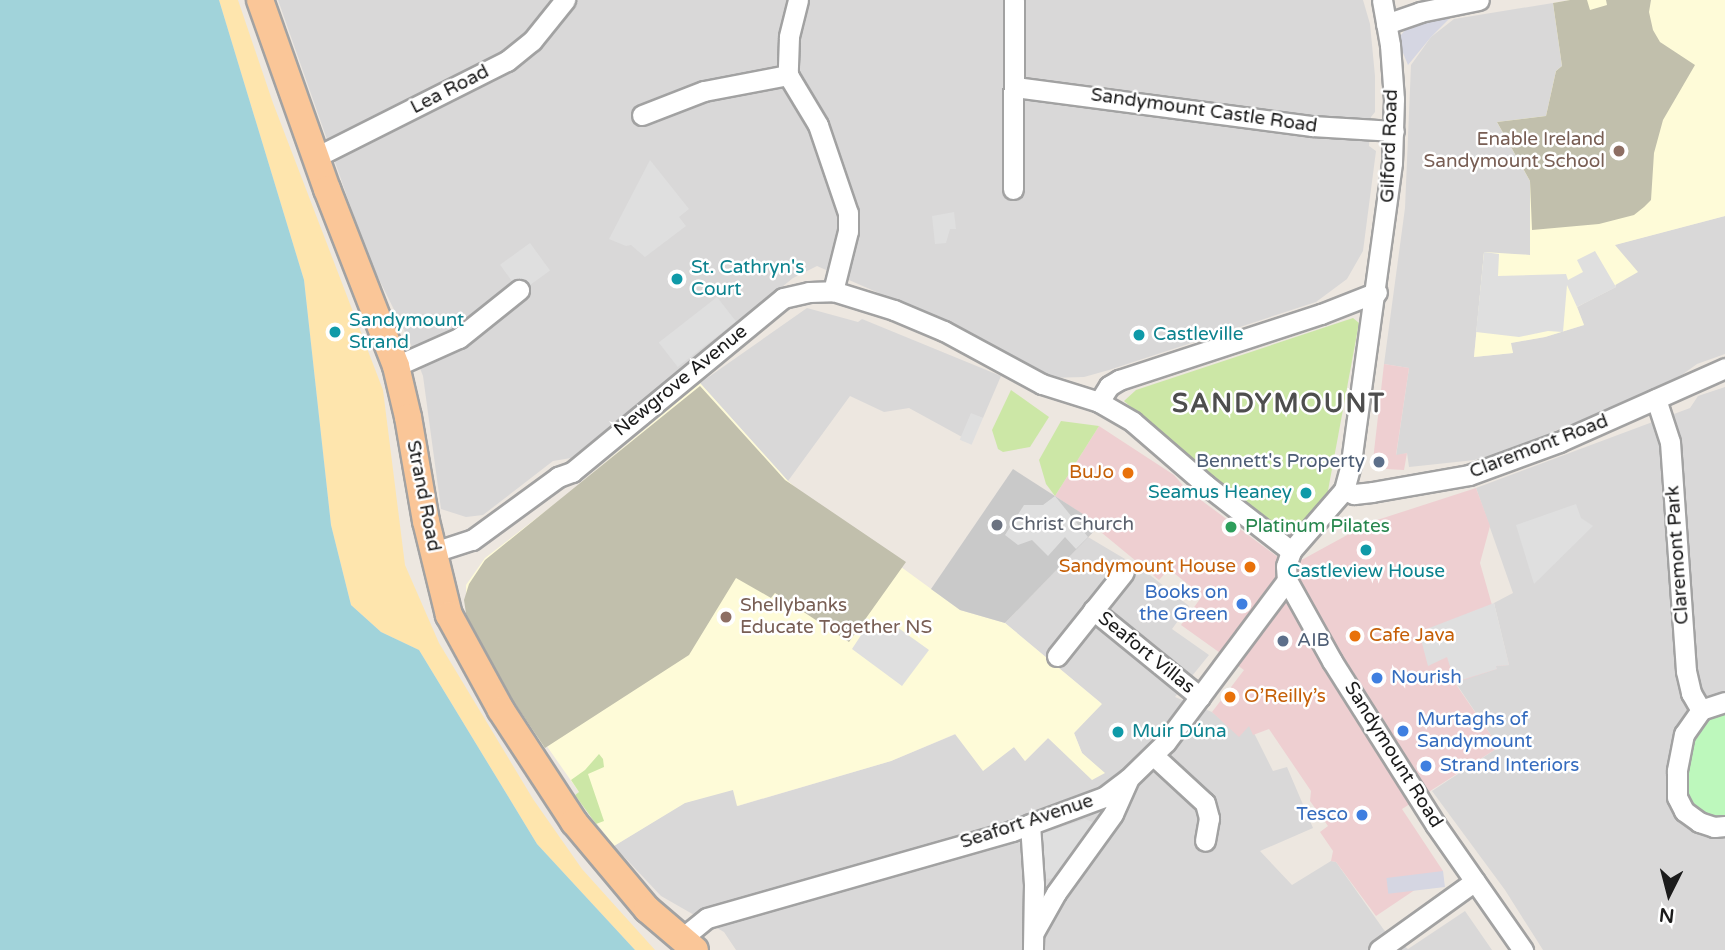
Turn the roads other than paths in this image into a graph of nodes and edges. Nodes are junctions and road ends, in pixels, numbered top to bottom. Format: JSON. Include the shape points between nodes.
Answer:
{"nodes":[{"id":1,"x":260,"y":0,"type":"edge"},
{"id":2,"x":565,"y":0,"type":"edge"},
{"id":3,"x":798,"y":0,"type":"edge"},
{"id":4,"x":1014,"y":0,"type":"edge"},
{"id":5,"x":1382,"y":0,"type":"edge"},
{"id":6,"x":1479,"y":0,"type":"edge"},
{"id":7,"x":1386,"y":24,"type":"junction"},
{"id":8,"x":788,"y":75,"type":"junction"},
{"id":9,"x":1015,"y":87,"type":"junction"},
{"id":10,"x":642,"y":115,"type":"dead end"},
{"id":11,"x":1394,"y":131,"type":"junction"},
{"id":12,"x":316,"y":157,"type":"junction"},
{"id":13,"x":1013,"y":189,"type":"dead end"},
{"id":14,"x":519,"y":290,"type":"dead end"},
{"id":15,"x":833,"y":291,"type":"junction"},
{"id":16,"x":1377,"y":292,"type":"junction"},
{"id":17,"x":396,"y":366,"type":"junction"},
{"id":18,"x":1725,"y":368,"type":"edge"},
{"id":19,"x":1656,"y":399,"type":"junction"},
{"id":20,"x":1099,"y":401,"type":"junction"},
{"id":21,"x":1344,"y":490,"type":"junction"},
{"id":22,"x":1292,"y":551,"type":"junction"},
{"id":23,"x":434,"y":552,"type":"junction"},
{"id":24,"x":1124,"y":572,"type":"dead end"},
{"id":25,"x":1287,"y":580,"type":"junction"},
{"id":26,"x":1093,"y":610,"type":"junction"},
{"id":27,"x":1057,"y":656,"type":"dead end"},
{"id":28,"x":1200,"y":697,"type":"junction"},
{"id":29,"x":1725,"y":702,"type":"edge"},
{"id":30,"x":1701,"y":710,"type":"junction"},
{"id":31,"x":1154,"y":756,"type":"junction"},
{"id":32,"x":1128,"y":779,"type":"junction"},
{"id":33,"x":1030,"y":824,"type":"junction"},
{"id":34,"x":1725,"y":826,"type":"edge"},
{"id":35,"x":1205,"y":841,"type":"dead end"},
{"id":36,"x":1475,"y":881,"type":"junction"},
{"id":37,"x":1033,"y":941,"type":"edge"},
{"id":38,"x":688,"y":944,"type":"edge"},
{"id":39,"x":1379,"y":950,"type":"edge"},
{"id":40,"x":1523,"y":950,"type":"edge"}],
"edges":[{"from":1,"to":12,"type":"main road","name":"Strand Road"},
{"from":2,"to":12,"type":"street","name":"Lea Road","via":[[532,41],[507,61]]},
{"from":3,"to":8,"type":"street","via":[[789,37]]},
{"from":4,"to":9,"type":"street"},
{"from":5,"to":7,"type":"street","name":"Gilford Road"},
{"from":6,"to":7,"type":"street"},
{"from":7,"to":11,"type":"street","name":"Gilford Road"},
{"from":8,"to":10,"type":"street","via":[[704,91]]},
{"from":8,"to":15,"type":"street","via":[[822,134],[848,213]]},
{"from":9,"to":11,"type":"street","name":"Sandymount Castle Road","via":[[1311,127]]},
{"from":9,"to":13,"type":"street"},
{"from":11,"to":16,"type":"street","name":"Gilford Road"},
{"from":12,"to":17,"type":"main road","name":"Strand Road"},
{"from":14,"to":17,"type":"street","via":[[459,338]]},
{"from":15,"to":20,"type":"street","name":"Newgrove Avenue","via":[[944,331],[1042,384]]},
{"from":15,"to":23,"type":"street","name":"Newgrove Avenue","via":[[783,298],[572,472],[558,477],[471,540]]},
{"from":16,"to":20,"type":"street","via":[[1119,380]]},
{"from":16,"to":21,"type":"street","name":"Gilford Road"},
{"from":17,"to":23,"type":"main road","name":"Strand Road"},
{"from":18,"to":19,"type":"street","name":"Claremont Road"},
{"from":19,"to":21,"type":"street","name":"Claremont Road","via":[[1469,475],[1372,492]]},
{"from":19,"to":30,"type":"street","name":"Claremont Park","via":[[1670,442],[1686,671]]},
{"from":20,"to":22,"type":"street","name":"Newgrove Avenue","via":[[1133,422]]},
{"from":21,"to":22,"type":"street"},
{"from":22,"to":25,"type":"street"},
{"from":23,"to":38,"type":"main road","name":"Strand Road","via":[[449,615],[534,765],[599,855],[647,909]]},
{"from":24,"to":26,"type":"street","name":"Seafort Villas"},
{"from":25,"to":28,"type":"street","name":"Seafort Avenue"},
{"from":25,"to":36,"type":"street","name":"Sandymount Road","via":[[1332,661]]},
{"from":26,"to":27,"type":"street","name":"Seafort Villas"},
{"from":26,"to":28,"type":"street","name":"Seafort Villas"},
{"from":28,"to":31,"type":"street","name":"Seafort Avenue"},
{"from":29,"to":30,"type":"street"},
{"from":30,"to":34,"type":"street","via":[[1684,734],[1677,797],[1684,811],[1699,822]]},
{"from":31,"to":32,"type":"street","name":"Seafort Avenue"},
{"from":31,"to":35,"type":"street","via":[[1205,803],[1209,818]]},
{"from":32,"to":33,"type":"street","name":"Seafort Avenue","via":[[1104,797]]},
{"from":32,"to":37,"type":"street","via":[[1113,814],[1055,893]]},
{"from":33,"to":37,"type":"street"},
{"from":33,"to":38,"type":"street","name":"Seafort Avenue","via":[[707,918]]},
{"from":36,"to":39,"type":"street"},
{"from":36,"to":40,"type":"street","name":"Sandymount Road"}]}
